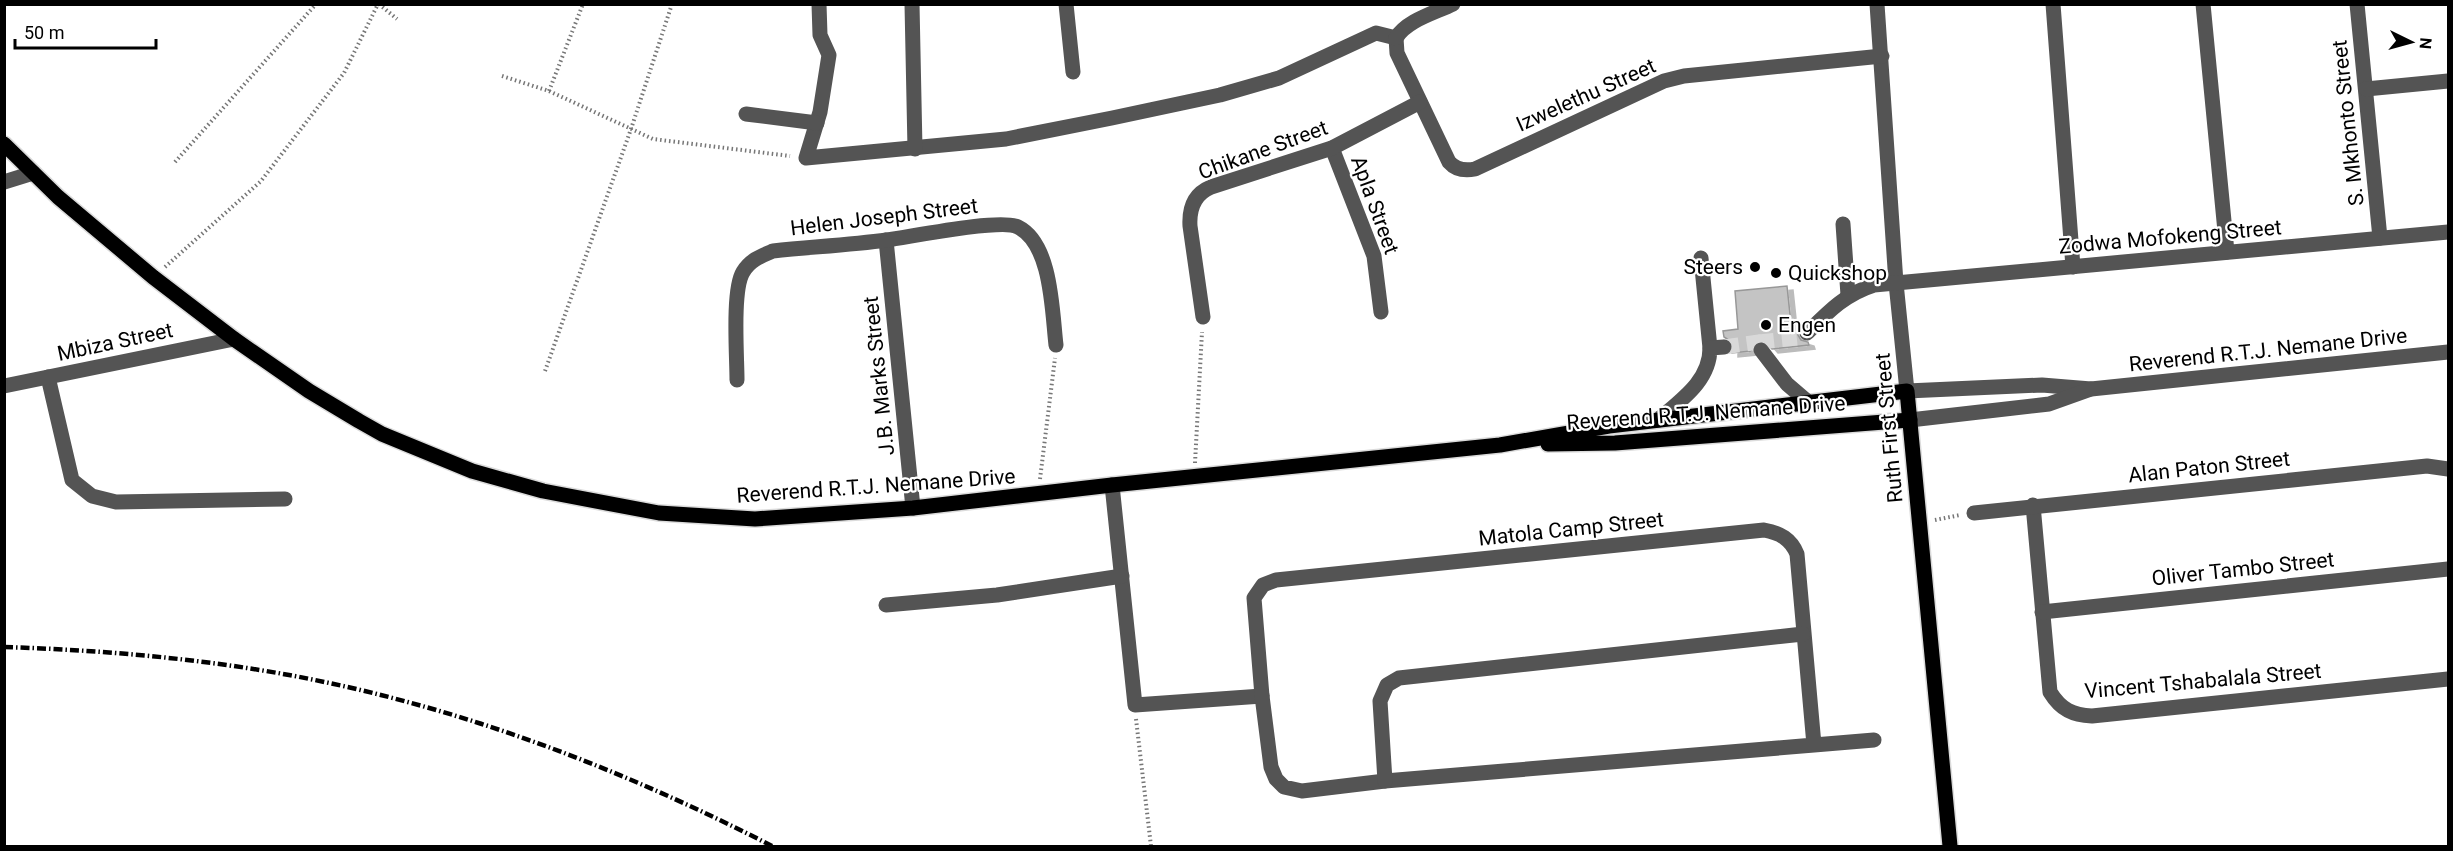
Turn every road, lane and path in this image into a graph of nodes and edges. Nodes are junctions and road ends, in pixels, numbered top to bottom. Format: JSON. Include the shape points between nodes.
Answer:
{"nodes":[{"id":1,"x":316,"y":4,"type":"edge"},
{"id":2,"x":379,"y":4,"type":"edge"},
{"id":3,"x":583,"y":4,"type":"edge"},
{"id":4,"x":672,"y":4,"type":"edge"},
{"id":5,"x":819,"y":4,"type":"edge"},
{"id":6,"x":912,"y":4,"type":"edge"},
{"id":7,"x":1066,"y":4,"type":"edge"},
{"id":8,"x":1453,"y":4,"type":"edge"},
{"id":9,"x":1877,"y":4,"type":"edge"},
{"id":10,"x":2053,"y":4,"type":"edge"},
{"id":11,"x":2203,"y":4,"type":"edge"},
{"id":12,"x":2357,"y":4,"type":"edge"},
{"id":13,"x":397,"y":20,"type":"dead end"},
{"id":14,"x":1396,"y":38,"type":"junction"},
{"id":15,"x":1882,"y":56,"type":"junction"},
{"id":16,"x":1073,"y":72,"type":"dead end"},
{"id":17,"x":502,"y":76,"type":"dead end"},
{"id":18,"x":2448,"y":81,"type":"edge"},
{"id":19,"x":2366,"y":89,"type":"junction"},
{"id":20,"x":549,"y":91,"type":"junction"},
{"id":21,"x":1420,"y":102,"type":"junction"},
{"id":22,"x":746,"y":114,"type":"dead end"},
{"id":23,"x":817,"y":123,"type":"junction"},
{"id":24,"x":631,"y":129,"type":"junction"},
{"id":25,"x":4,"y":144,"type":"edge"},
{"id":26,"x":1332,"y":148,"type":"junction"},
{"id":27,"x":915,"y":149,"type":"junction"},
{"id":28,"x":806,"y":158,"type":"junction"},
{"id":29,"x":175,"y":162,"type":"dead end"},
{"id":30,"x":33,"y":173,"type":"junction"},
{"id":31,"x":4,"y":182,"type":"edge"},
{"id":32,"x":1843,"y":224,"type":"dead end"},
{"id":33,"x":2448,"y":232,"type":"edge"},
{"id":34,"x":2380,"y":238,"type":"junction"},
{"id":35,"x":886,"y":240,"type":"junction"},
{"id":36,"x":2227,"y":252,"type":"junction"},
{"id":37,"x":1701,"y":258,"type":"dead end"},
{"id":38,"x":2073,"y":267,"type":"junction"},
{"id":39,"x":153,"y":277,"type":"junction"},
{"id":40,"x":1896,"y":283,"type":"junction"},
{"id":41,"x":1848,"y":295,"type":"junction"},
{"id":42,"x":1381,"y":312,"type":"dead end"},
{"id":43,"x":1203,"y":316,"type":"joint"},
{"id":44,"x":1807,"y":333,"type":"tunnel mouth"},
{"id":45,"x":234,"y":339,"type":"junction"},
{"id":46,"x":1056,"y":345,"type":"joint"},
{"id":47,"x":1761,"y":350,"type":"tunnel mouth"},
{"id":48,"x":2448,"y":352,"type":"edge"},
{"id":49,"x":545,"y":371,"type":"dead end"},
{"id":50,"x":48,"y":377,"type":"junction"},
{"id":51,"x":737,"y":380,"type":"dead end"},
{"id":52,"x":4,"y":386,"type":"edge"},
{"id":53,"x":2091,"y":389,"type":"junction"},
{"id":54,"x":1907,"y":391,"type":"junction"},
{"id":55,"x":1808,"y":402,"type":"junction"},
{"id":56,"x":1658,"y":420,"type":"junction"},
{"id":57,"x":1910,"y":420,"type":"junction"},
{"id":58,"x":1500,"y":445,"type":"junction"},
{"id":59,"x":2448,"y":469,"type":"edge"},
{"id":60,"x":1194,"y":478,"type":"junction"},
{"id":61,"x":1112,"y":484,"type":"junction"},
{"id":62,"x":1038,"y":495,"type":"junction"},
{"id":63,"x":285,"y":499,"type":"dead end"},
{"id":64,"x":2033,"y":505,"type":"junction"},
{"id":65,"x":913,"y":508,"type":"junction"},
{"id":66,"x":1974,"y":513,"type":"joint"},
{"id":67,"x":1919,"y":523,"type":"junction"},
{"id":68,"x":2448,"y":569,"type":"edge"},
{"id":69,"x":1122,"y":576,"type":"junction"},
{"id":70,"x":886,"y":605,"type":"dead end"},
{"id":71,"x":2042,"y":612,"type":"junction"},
{"id":72,"x":1803,"y":634,"type":"junction"},
{"id":73,"x":2448,"y":678,"type":"edge"},
{"id":74,"x":1262,"y":696,"type":"junction"},
{"id":75,"x":1135,"y":705,"type":"junction"},
{"id":76,"x":1874,"y":740,"type":"dead end"},
{"id":77,"x":1814,"y":745,"type":"junction"},
{"id":78,"x":1385,"y":781,"type":"junction"},
{"id":79,"x":1151,"y":846,"type":"edge"},
{"id":80,"x":1950,"y":846,"type":"edge"}],
"edges":[{"from":1,"to":29,"type":"path"},
{"from":2,"to":13,"type":"path"},
{"from":2,"to":39,"type":"path","via":[[344,73],[261,181]]},
{"from":3,"to":20,"type":"path"},
{"from":4,"to":24,"type":"path"},
{"from":5,"to":23,"type":"street","via":[[820,35],[829,55]]},
{"from":6,"to":27,"type":"street"},
{"from":7,"to":16,"type":"street"},
{"from":8,"to":14,"type":"street","via":[[1412,24]]},
{"from":9,"to":15,"type":"street","name":"Ruth First Street"},
{"from":10,"to":38,"type":"street"},
{"from":11,"to":36,"type":"street"},
{"from":12,"to":19,"type":"street","name":"S. Mkhonto Street"},
{"from":14,"to":21,"type":"street","name":"Izwelethu Street","via":[[1397,53]]},
{"from":14,"to":27,"type":"street","via":[[1376,33],[1279,78],[1220,95],[1006,139]]},
{"from":15,"to":21,"type":"street","name":"Izwelethu Street","via":[[1664,81],[1470,170],[1460,170],[1449,162]]},
{"from":15,"to":40,"type":"street","name":"Ruth First Street"},
{"from":17,"to":20,"type":"path"},
{"from":18,"to":19,"type":"street"},
{"from":19,"to":34,"type":"street","name":"S. Mkhonto Street"},
{"from":20,"to":24,"type":"path"},
{"from":21,"to":26,"type":"street","name":"Chikane Street"},
{"from":22,"to":23,"type":"street"},
{"from":23,"to":28,"type":"street"},
{"from":24,"to":28,"type":"path","via":[[653,139]]},
{"from":24,"to":49,"type":"path"},
{"from":25,"to":30,"type":"main road","name":"Reverend R.T.J. Nemane Drive"},
{"from":26,"to":42,"type":"street","name":"Apla Street","via":[[1374,256]]},
{"from":26,"to":43,"type":"street","name":"Chikane Street","via":[[1211,187],[1198,196],[1191,208],[1190,226]]},
{"from":27,"to":28,"type":"street"},
{"from":30,"to":31,"type":"street"},
{"from":30,"to":39,"type":"main road","name":"Reverend R.T.J. Nemane Drive"},
{"from":32,"to":41,"type":"street"},
{"from":33,"to":34,"type":"street","name":"Zodwa Mofokeng Street"},
{"from":34,"to":36,"type":"street","name":"Zodwa Mofokeng Street"},
{"from":35,"to":46,"type":"street","name":"Helen Joseph Street","via":[[996,225],[1018,226],[1034,243],[1046,268]]},
{"from":35,"to":51,"type":"street","name":"Helen Joseph Street","via":[[773,251],[748,264],[738,292]]},
{"from":35,"to":65,"type":"street","name":"J.B. Marks Street"},
{"from":36,"to":38,"type":"street","name":"Zodwa Mofokeng Street"},
{"from":37,"to":56,"type":"street","via":[[1717,348],[1700,381]]},
{"from":38,"to":40,"type":"street","name":"Zodwa Mofokeng Street"},
{"from":39,"to":45,"type":"main road","name":"Reverend R.T.J. Nemane Drive"},
{"from":40,"to":41,"type":"street","name":"Zodwa Mofokeng Street","via":[[1874,285]]},
{"from":40,"to":54,"type":"street","name":"Ruth First Street"},
{"from":41,"to":44,"type":"street","name":"Zodwa Mofokeng Street"},
{"from":43,"to":60,"type":"path"},
{"from":45,"to":50,"type":"street","name":"Mbiza Street"},
{"from":45,"to":65,"type":"main road","name":"Reverend R.T.J. Nemane Drive","via":[[382,434],[472,471],[543,491],[659,513],[726,518],[806,517]]},
{"from":46,"to":62,"type":"path"},
{"from":47,"to":55,"type":"street","via":[[1786,384]]},
{"from":48,"to":53,"type":"street","name":"Reverend R.T.J. Nemane Drive"},
{"from":50,"to":52,"type":"street","name":"Mbiza Street"},
{"from":50,"to":63,"type":"street","via":[[72,480],[92,496],[116,502]]},
{"from":53,"to":54,"type":"street","name":"Reverend R.T.J. Nemane Drive","via":[[2042,385]]},
{"from":53,"to":57,"type":"street","name":"Reverend R.T.J. Nemane Drive","via":[[2049,404]]},
{"from":54,"to":55,"type":"main road","name":"Reverend R.T.J. Nemane Drive"},
{"from":54,"to":57,"type":"main road","name":"Ruth First Street"},
{"from":55,"to":56,"type":"main road","name":"Reverend R.T.J. Nemane Drive"},
{"from":56,"to":58,"type":"main road","name":"Reverend R.T.J. Nemane Drive"},
{"from":57,"to":58,"type":"main road","name":"Reverend R.T.J. Nemane Drive","via":[[1615,443]]},
{"from":57,"to":67,"type":"main road","name":"Ruth First Street"},
{"from":58,"to":60,"type":"main road","name":"Reverend R.T.J. Nemane Drive"},
{"from":59,"to":64,"type":"street","name":"Alan Paton Street","via":[[2427,466]]},
{"from":60,"to":61,"type":"main road","name":"Reverend R.T.J. Nemane Drive"},
{"from":61,"to":62,"type":"main road","name":"Reverend R.T.J. Nemane Drive"},
{"from":61,"to":69,"type":"street"},
{"from":62,"to":65,"type":"main road","name":"Reverend R.T.J. Nemane Drive"},
{"from":64,"to":66,"type":"street","name":"Alan Paton Street"},
{"from":64,"to":71,"type":"street","name":"Vincent Tshabalala Street"},
{"from":66,"to":67,"type":"path"},
{"from":67,"to":80,"type":"main road","name":"Ruth First Street"},
{"from":68,"to":71,"type":"street","name":"Oliver Tambo Street"},
{"from":69,"to":70,"type":"street","via":[[997,595]]},
{"from":69,"to":75,"type":"street"},
{"from":71,"to":73,"type":"street","name":"Vincent Tshabalala Street","via":[[2050,693],[2064,709],[2079,715]]},
{"from":72,"to":74,"type":"street","name":"Matola Camp Street","via":[[1795,550],[1785,537],[1764,530],[1276,580],[1263,585],[1254,598]]},
{"from":72,"to":77,"type":"street","name":"Matola Camp Street"},
{"from":72,"to":78,"type":"street","via":[[1399,678],[1387,685],[1380,701]]},
{"from":74,"to":75,"type":"street"},
{"from":74,"to":78,"type":"street","via":[[1271,767],[1284,788],[1302,791]]},
{"from":75,"to":79,"type":"path"},
{"from":76,"to":77,"type":"street"},
{"from":77,"to":78,"type":"street"}]}
